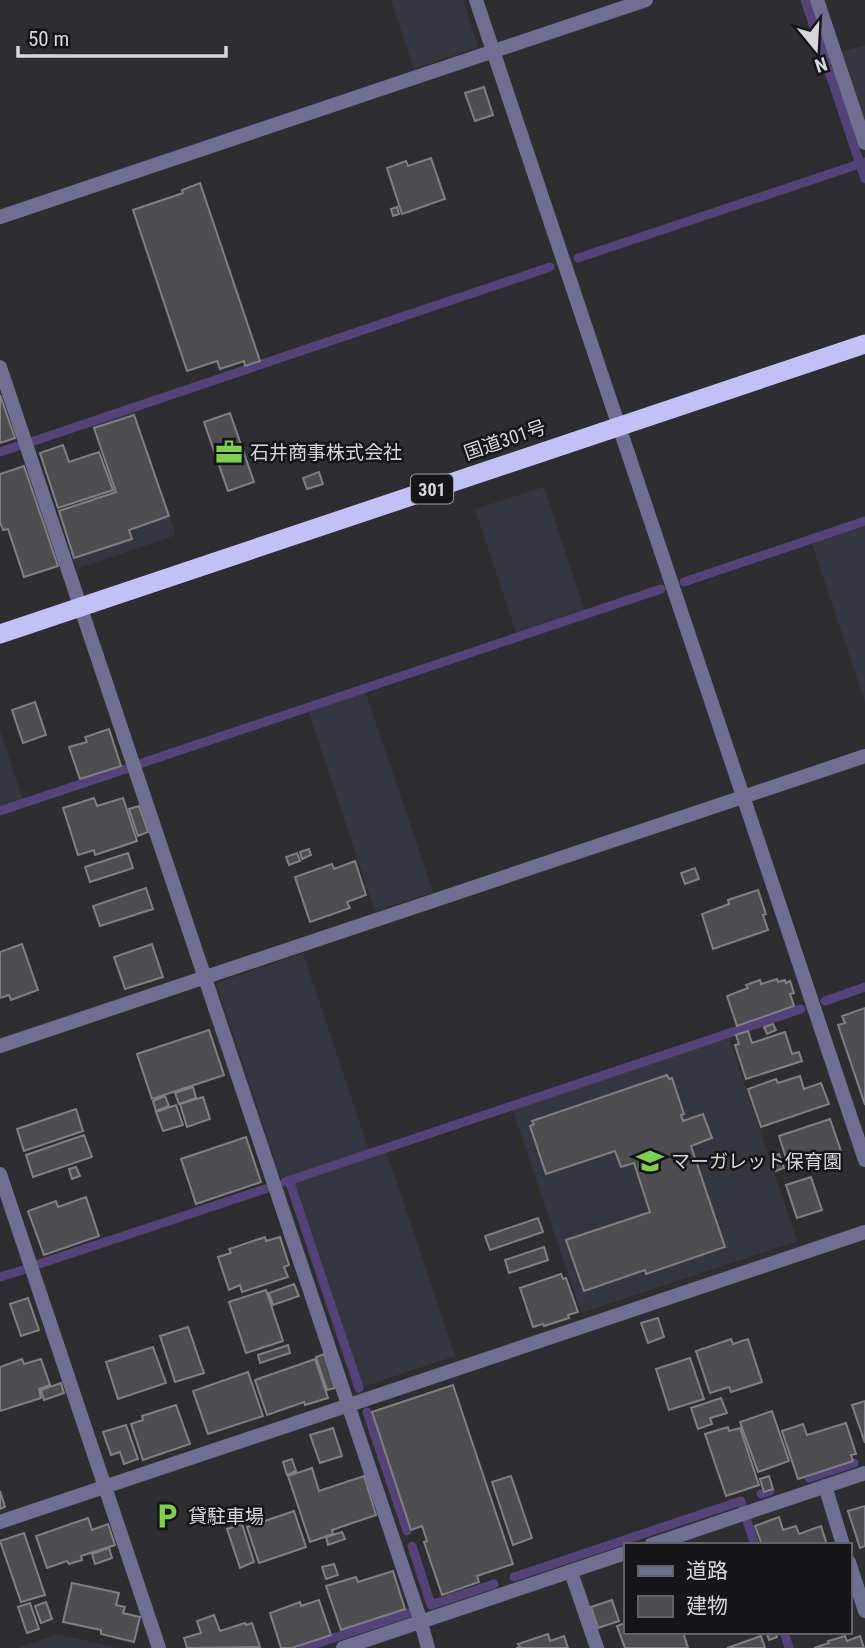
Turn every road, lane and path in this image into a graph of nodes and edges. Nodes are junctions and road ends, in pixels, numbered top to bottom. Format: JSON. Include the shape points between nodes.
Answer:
{"nodes":[{"id":1,"x":476,"y":0,"type":"edge"},
{"id":2,"x":646,"y":0,"type":"edge"},
{"id":3,"x":817,"y":0,"type":"edge"},
{"id":4,"x":493,"y":51,"type":"junction"},
{"id":5,"x":865,"y":143,"type":"edge"},
{"id":6,"x":0,"y":217,"type":"edge"},
{"id":7,"x":865,"y":344,"type":"edge"},
{"id":8,"x":0,"y":367,"type":"edge"},
{"id":9,"x":619,"y":426,"type":"junction"},
{"id":10,"x":81,"y":607,"type":"junction"},
{"id":11,"x":0,"y":634,"type":"edge"},
{"id":12,"x":865,"y":756,"type":"edge"},
{"id":13,"x":743,"y":797,"type":"junction"},
{"id":14,"x":205,"y":977,"type":"junction"},
{"id":15,"x":0,"y":1046,"type":"edge"},
{"id":16,"x":865,"y":1160,"type":"edge"},
{"id":17,"x":0,"y":1174,"type":"edge"},
{"id":18,"x":865,"y":1232,"type":"edge"},
{"id":19,"x":348,"y":1405,"type":"junction"},
{"id":20,"x":865,"y":1473,"type":"edge"},
{"id":21,"x":105,"y":1486,"type":"junction"},
{"id":22,"x":824,"y":1486,"type":"junction"},
{"id":23,"x":0,"y":1522,"type":"edge"},
{"id":24,"x":657,"y":1543,"type":"edge"},
{"id":25,"x":843,"y":1543,"type":"edge"},
{"id":26,"x":624,"y":1553,"type":"edge"},
{"id":27,"x":851,"y":1569,"type":"edge"},
{"id":28,"x":571,"y":1572,"type":"junction"},
{"id":29,"x":865,"y":1611,"type":"edge"},
{"id":30,"x":421,"y":1622,"type":"junction"},
{"id":31,"x":159,"y":1648,"type":"edge"},
{"id":32,"x":343,"y":1648,"type":"edge"},
{"id":33,"x":428,"y":1648,"type":"edge"},
{"id":34,"x":597,"y":1648,"type":"edge"}],
"edges":[{"from":1,"to":4,"type":"street"},
{"from":2,"to":4,"type":"street"},
{"from":3,"to":5,"type":"street"},
{"from":4,"to":6,"type":"street"},
{"from":4,"to":9,"type":"street"},
{"from":7,"to":9,"type":"highway","name":"国道301号","number":"301"},
{"from":8,"to":10,"type":"street"},
{"from":9,"to":10,"type":"highway","name":"国道301号","number":"301"},
{"from":9,"to":13,"type":"street"},
{"from":10,"to":11,"type":"highway","name":"国道301号","number":"301"},
{"from":10,"to":14,"type":"street"},
{"from":12,"to":13,"type":"street"},
{"from":13,"to":14,"type":"street"},
{"from":13,"to":16,"type":"street"},
{"from":14,"to":15,"type":"street"},
{"from":14,"to":19,"type":"street"},
{"from":17,"to":21,"type":"street"},
{"from":18,"to":19,"type":"street"},
{"from":19,"to":21,"type":"street"},
{"from":19,"to":30,"type":"street"},
{"from":20,"to":22,"type":"street"},
{"from":21,"to":23,"type":"street"},
{"from":21,"to":31,"type":"street"},
{"from":22,"to":24,"type":"street"},
{"from":22,"to":25,"type":"street"},
{"from":26,"to":28,"type":"street"},
{"from":27,"to":29,"type":"street"},
{"from":28,"to":30,"type":"street"},
{"from":28,"to":34,"type":"street"},
{"from":30,"to":32,"type":"street"},
{"from":30,"to":33,"type":"street"}]}
